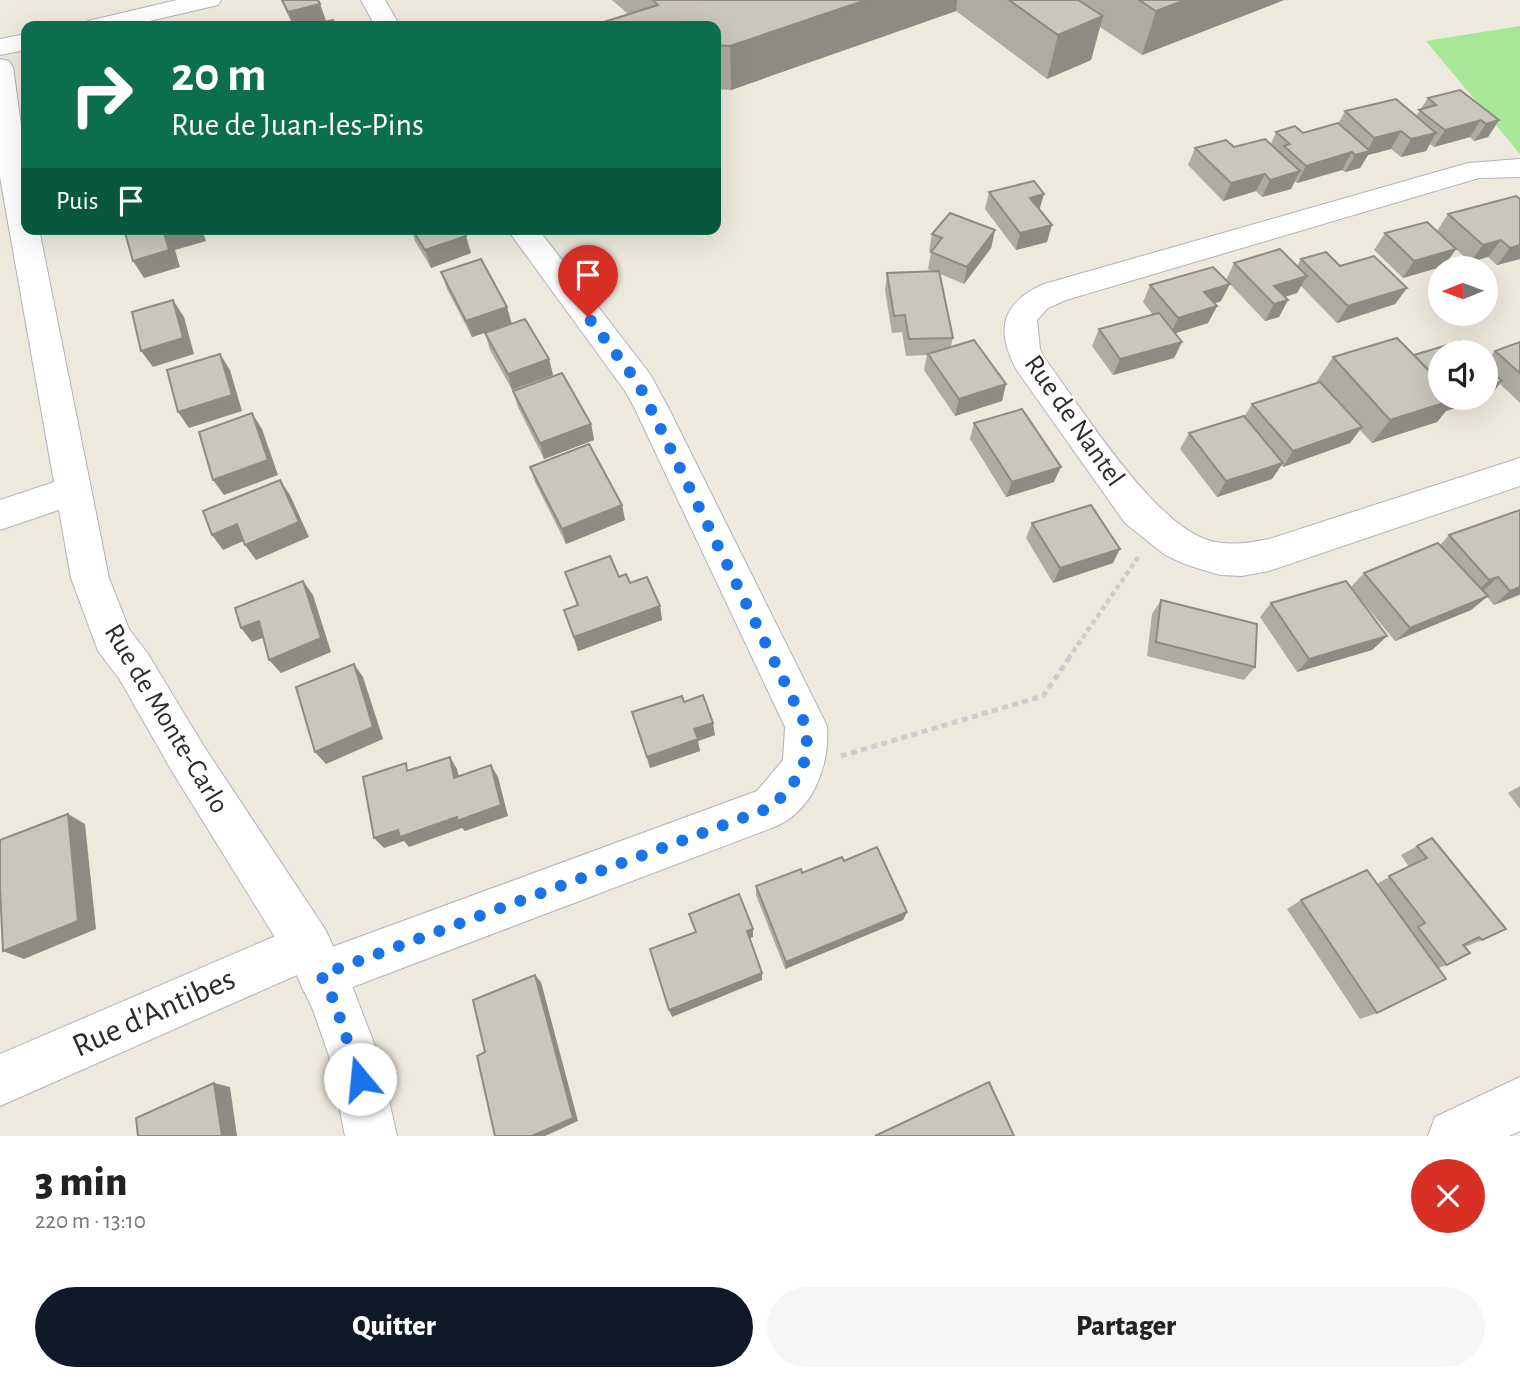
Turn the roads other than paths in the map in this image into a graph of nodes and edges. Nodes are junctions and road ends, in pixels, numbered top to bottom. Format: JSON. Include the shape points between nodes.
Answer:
{"nodes":[{"id":1,"x":209,"y":0,"type":"edge"},
{"id":2,"x":373,"y":0,"type":"edge"},
{"id":3,"x":119,"y":21,"type":"edge"},
{"id":4,"x":384,"y":21,"type":"edge"},
{"id":5,"x":21,"y":43,"type":"edge"},
{"id":6,"x":0,"y":47,"type":"edge"},
{"id":7,"x":0,"y":67,"type":"edge"},
{"id":8,"x":1520,"y":168,"type":"edge"},
{"id":9,"x":6,"y":170,"type":"edge"},
{"id":10,"x":526,"y":235,"type":"edge"},
{"id":11,"x":1520,"y":472,"type":"edge"},
{"id":12,"x":72,"y":491,"type":"junction"},
{"id":13,"x":0,"y":515,"type":"edge"},
{"id":14,"x":315,"y":960,"type":"junction"},
{"id":15,"x":0,"y":1080,"type":"edge"},
{"id":16,"x":1520,"y":1103,"type":"edge"},
{"id":17,"x":372,"y":1136,"type":"edge"},
{"id":18,"x":1454,"y":1136,"type":"edge"}],
"edges":[{"from":1,"to":3,"type":"street"},
{"from":2,"to":4,"type":"street"},
{"from":5,"to":6,"type":"street"},
{"from":7,"to":9,"type":"street","name":"Rue de Monte-Carlo"},
{"from":8,"to":11,"type":"street","name":"Rue de Nantel","via":[[1478,169],[1055,292],[1026,309],[1020,334],[1030,363],[1138,512],[1157,530],[1199,554],[1242,560],[1269,555]]},
{"from":9,"to":12,"type":"street","name":"Rue de Monte-Carlo"},
{"from":10,"to":14,"type":"street","name":"Rue d'Antibes","via":[[644,395],[806,726],[804,767],[772,807]]},
{"from":12,"to":13,"type":"street"},
{"from":12,"to":14,"type":"street","name":"Rue de Monte-Carlo","via":[[90,578],[111,639],[134,667]]},
{"from":14,"to":15,"type":"street","name":"Rue d'Antibes"},
{"from":14,"to":17,"type":"street","name":"Rue de Monte-Carlo","via":[[354,1056]]},
{"from":16,"to":18,"type":"street"}]}
